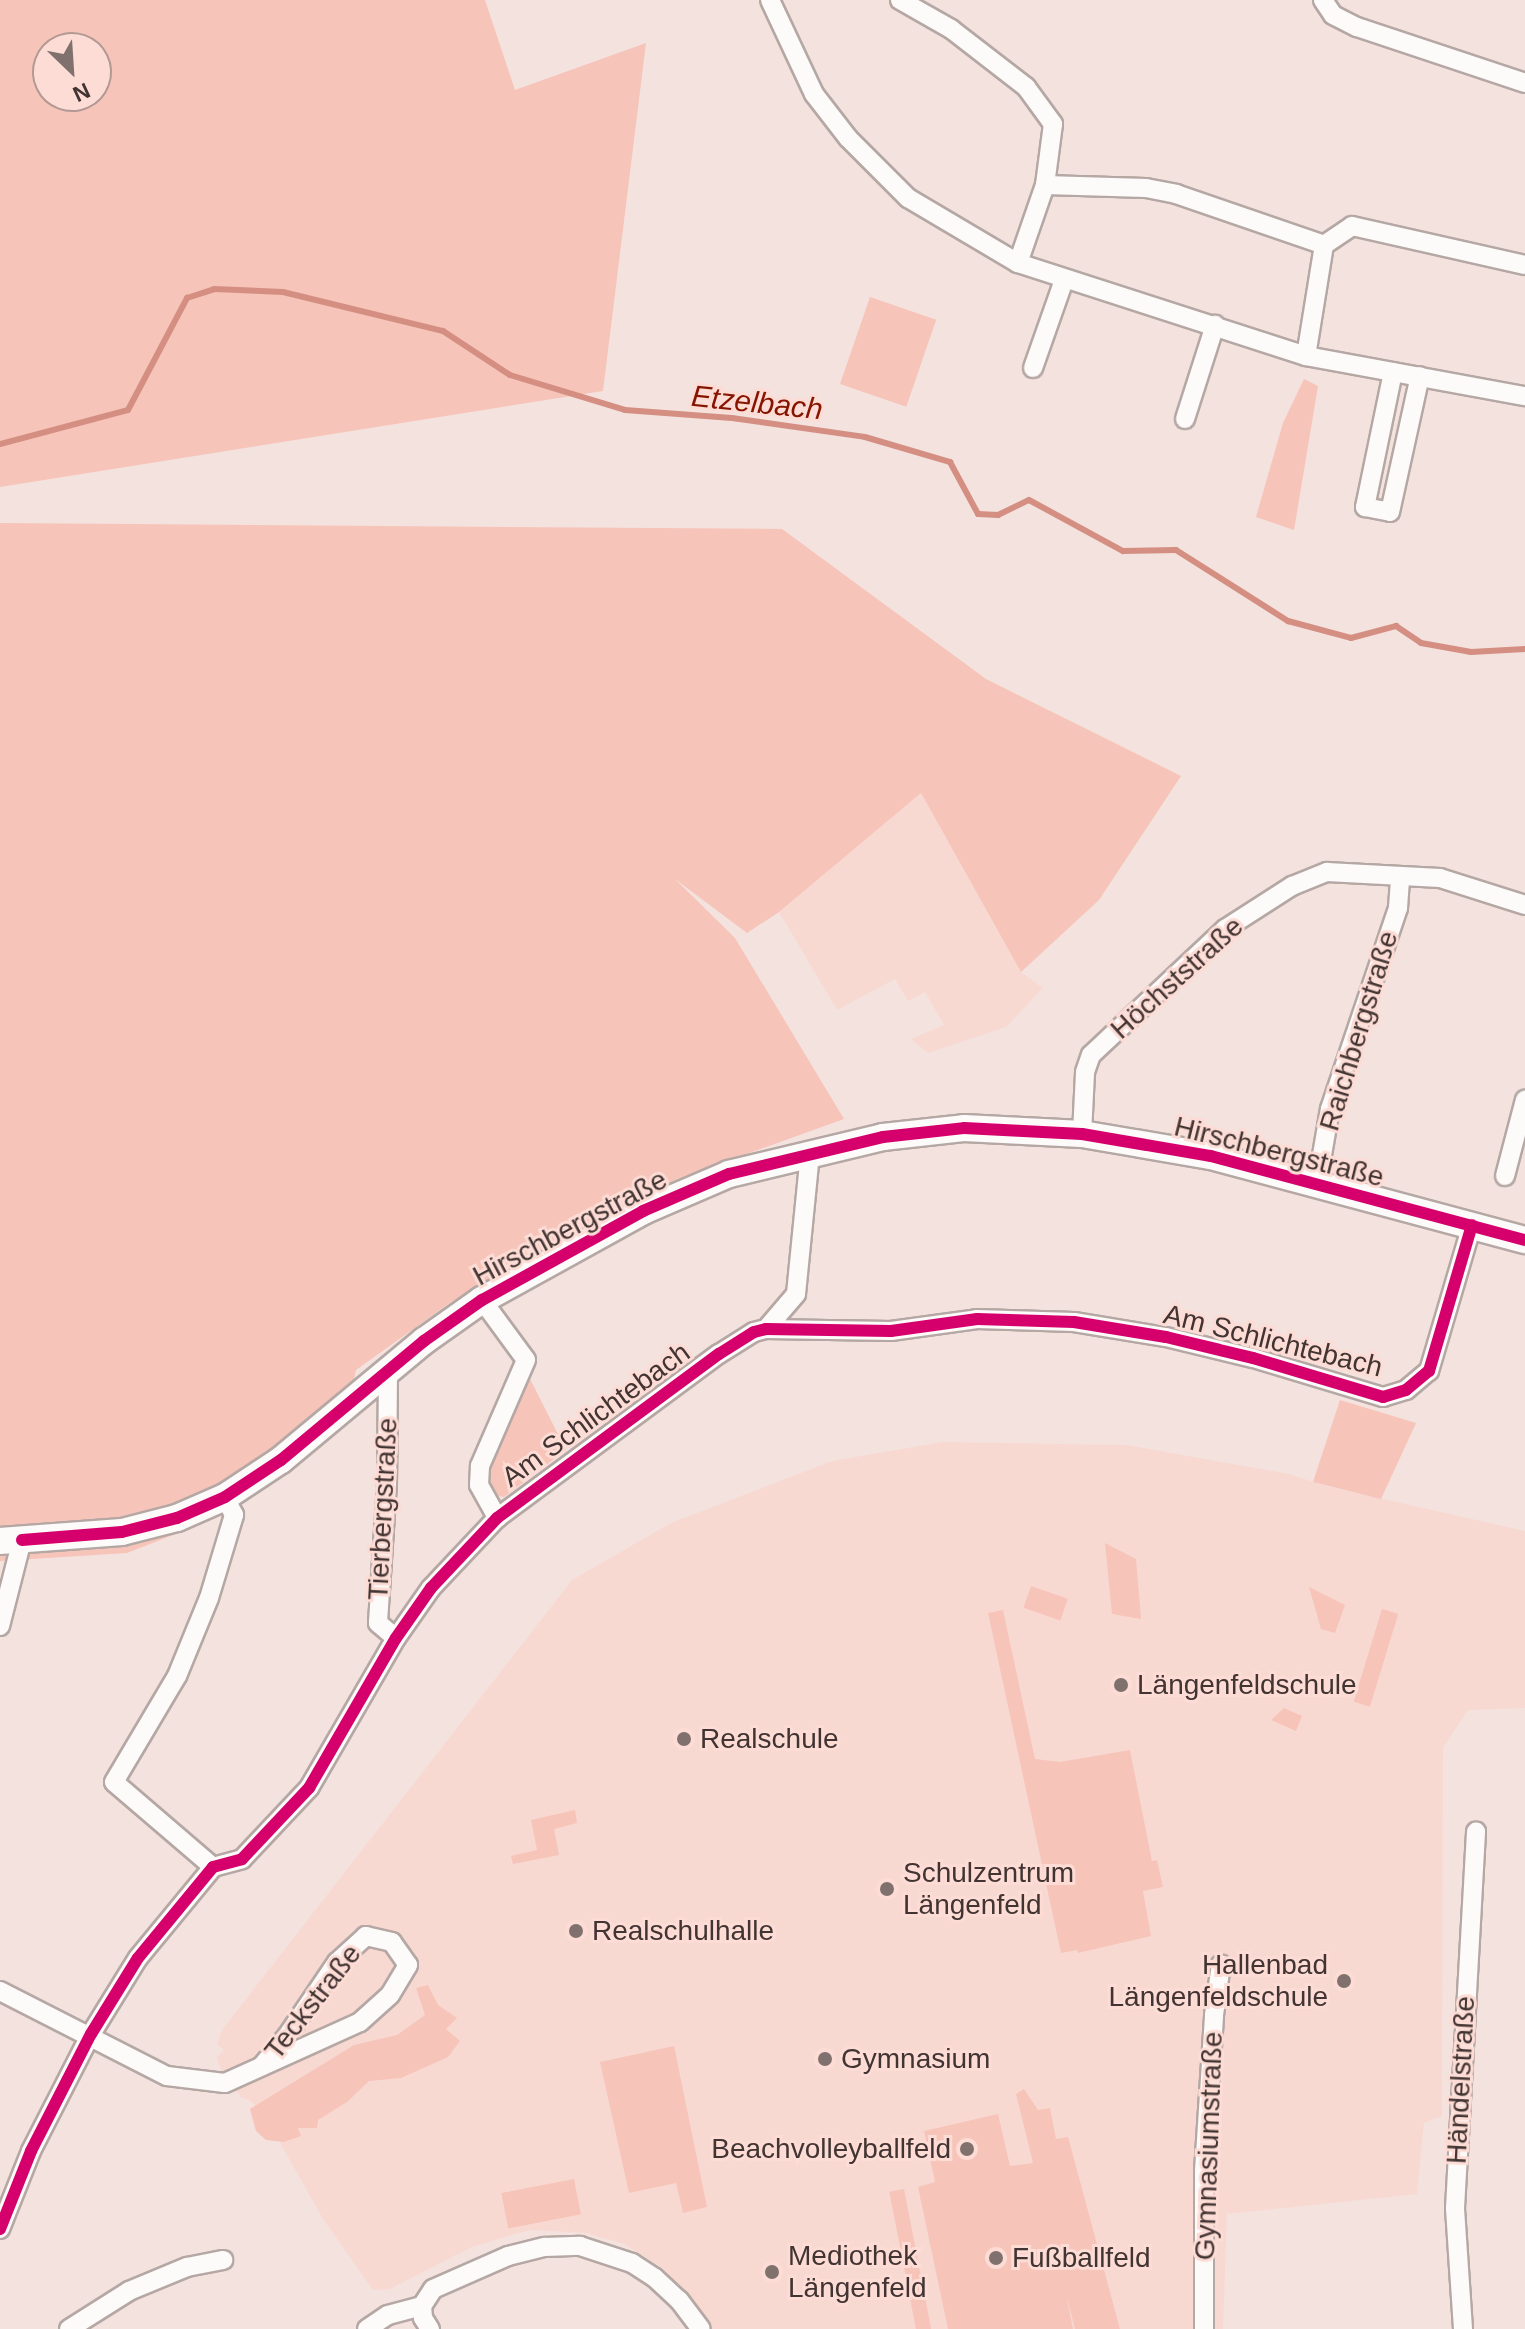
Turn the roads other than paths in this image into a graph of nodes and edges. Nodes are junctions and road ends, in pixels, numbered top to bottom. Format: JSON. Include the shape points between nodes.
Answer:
{"nodes":[{"id":1,"x":770,"y":0,"type":"edge"},
{"id":2,"x":900,"y":0,"type":"edge"},
{"id":3,"x":1332,"y":5,"type":"edge"},
{"id":4,"x":1525,"y":83,"type":"edge"},
{"id":5,"x":1045,"y":185,"type":"junction"},
{"id":6,"x":1324,"y":245,"type":"junction"},
{"id":7,"x":1018,"y":263,"type":"junction"},
{"id":8,"x":1525,"y":265,"type":"edge"},
{"id":9,"x":1064,"y":280,"type":"junction"},
{"id":10,"x":1215,"y":325,"type":"junction"},
{"id":11,"x":1306,"y":356,"type":"junction"},
{"id":12,"x":1033,"y":368,"type":"dead end"},
{"id":13,"x":1393,"y":372,"type":"junction"},
{"id":14,"x":1420,"y":376,"type":"junction"},
{"id":15,"x":1525,"y":396,"type":"edge"},
{"id":16,"x":1185,"y":419,"type":"dead end"},
{"id":17,"x":1400,"y":879,"type":"junction"},
{"id":18,"x":1525,"y":905,"type":"edge"},
{"id":19,"x":1525,"y":1100,"type":"edge"},
{"id":20,"x":1082,"y":1134,"type":"junction"},
{"id":21,"x":810,"y":1153,"type":"junction"},
{"id":22,"x":1505,"y":1176,"type":"dead end"},
{"id":23,"x":1317,"y":1184,"type":"junction"},
{"id":24,"x":1472,"y":1225,"type":"junction"},
{"id":25,"x":1525,"y":1240,"type":"edge"},
{"id":26,"x":482,"y":1300,"type":"junction"},
{"id":27,"x":766,"y":1329,"type":"junction"},
{"id":28,"x":388,"y":1371,"type":"junction"},
{"id":29,"x":225,"y":1497,"type":"junction"},
{"id":30,"x":497,"y":1518,"type":"junction"},
{"id":31,"x":11,"y":1540,"type":"edge"},
{"id":32,"x":0,"y":1626,"type":"edge"},
{"id":33,"x":396,"y":1638,"type":"junction"},
{"id":34,"x":1476,"y":1832,"type":"dead end"},
{"id":35,"x":213,"y":1867,"type":"junction"},
{"id":36,"x":1221,"y":1964,"type":"dead end"},
{"id":37,"x":0,"y":1991,"type":"edge"},
{"id":38,"x":91,"y":2034,"type":"junction"},
{"id":39,"x":262,"y":2066,"type":"junction"},
{"id":40,"x":0,"y":2229,"type":"edge"},
{"id":41,"x":223,"y":2260,"type":"dead end"},
{"id":42,"x":422,"y":2306,"type":"junction"},
{"id":43,"x":69,"y":2329,"type":"edge"},
{"id":44,"x":367,"y":2329,"type":"edge"},
{"id":45,"x":430,"y":2329,"type":"edge"},
{"id":46,"x":701,"y":2329,"type":"edge"},
{"id":47,"x":1204,"y":2329,"type":"edge"},
{"id":48,"x":1463,"y":2329,"type":"edge"}],
"edges":[{"from":1,"to":7,"type":"street","via":[[814,94],[848,138],[908,198]]},
{"from":2,"to":5,"type":"street","via":[[951,29],[1026,87],[1053,124]]},
{"from":3,"to":4,"type":"street","via":[[1415,48]]},
{"from":5,"to":6,"type":"street","via":[[1176,194]]},
{"from":5,"to":7,"type":"street"},
{"from":6,"to":8,"type":"street","via":[[1352,226]]},
{"from":6,"to":11,"type":"street"},
{"from":7,"to":9,"type":"street"},
{"from":9,"to":10,"type":"street"},
{"from":9,"to":12,"type":"street"},
{"from":10,"to":11,"type":"street"},
{"from":10,"to":16,"type":"street"},
{"from":11,"to":13,"type":"street"},
{"from":13,"to":14,"type":"street"},
{"from":13,"to":14,"type":"street","via":[[1365,507],[1390,512]]},
{"from":14,"to":15,"type":"street"},
{"from":17,"to":18,"type":"street","name":"Höchststraße","via":[[1440,878]]},
{"from":17,"to":20,"type":"street","name":"Höchststraße","via":[[1327,872],[1292,886],[1225,929],[1091,1055],[1085,1072]]},
{"from":17,"to":23,"type":"street","name":"Raichbergstraße","via":[[1398,908],[1330,1109]]},
{"from":19,"to":22,"type":"street"},
{"from":20,"to":21,"type":"street","name":"Hirschbergstraße","via":[[964,1128],[883,1137]]},
{"from":20,"to":23,"type":"street","name":"Hirschbergstraße","via":[[1211,1156]]},
{"from":21,"to":26,"type":"street","name":"Hirschbergstraße","via":[[729,1174],[643,1211]]},
{"from":21,"to":27,"type":"street","name":"Am Schlichtebach","via":[[796,1294]]},
{"from":23,"to":24,"type":"street","name":"Hirschbergstraße"},
{"from":24,"to":25,"type":"street","name":"Hirschbergstraße"},
{"from":24,"to":27,"type":"street","name":"Am Schlichtebach","via":[[1429,1371],[1406,1390],[1383,1397],[1253,1358],[1074,1322],[977,1319],[891,1331]]},
{"from":26,"to":28,"type":"street","name":"Hirschbergstraße"},
{"from":26,"to":30,"type":"street","via":[[526,1360],[480,1466],[479,1485]]},
{"from":27,"to":30,"type":"street","name":"Am Schlichtebach","via":[[707,1362]]},
{"from":28,"to":29,"type":"street","name":"Hirschbergstraße","via":[[281,1460]]},
{"from":28,"to":33,"type":"street","name":"Tierbergstraße","via":[[378,1623]]},
{"from":29,"to":31,"type":"street","name":"Hirschbergstraße","via":[[177,1518],[122,1532]]},
{"from":29,"to":35,"type":"street","via":[[234,1515],[209,1598],[177,1676],[114,1782]]},
{"from":30,"to":33,"type":"street","name":"Am Schlichtebach","via":[[431,1588]]},
{"from":31,"to":32,"type":"street"},
{"from":33,"to":35,"type":"street","name":"Am Schlichtebach","via":[[309,1788],[242,1859]]},
{"from":34,"to":48,"type":"street","name":"Händelstraße","via":[[1455,2208]]},
{"from":35,"to":38,"type":"street","name":"Am Schlichtebach","via":[[138,1958]]},
{"from":36,"to":47,"type":"street","name":"Gymnasiumstraße","via":[[1204,2171]]},
{"from":37,"to":38,"type":"street","name":"Teckstraße"},
{"from":38,"to":39,"type":"street","name":"Teckstraße","via":[[167,2076],[225,2083]]},
{"from":38,"to":40,"type":"street","name":"Am Schlichtebach","via":[[31,2151]]},
{"from":39,"to":39,"type":"street","name":"Teckstraße","via":[[360,2022],[390,1995],[408,1965],[392,1942],[366,1936],[337,1962]]},
{"from":41,"to":43,"type":"street","via":[[187,2267],[129,2291]]},
{"from":42,"to":44,"type":"street","via":[[388,2315]]},
{"from":42,"to":45,"type":"street"},
{"from":42,"to":46,"type":"street","via":[[444,2282],[508,2256],[580,2246],[632,2263],[655,2278]]}]}
